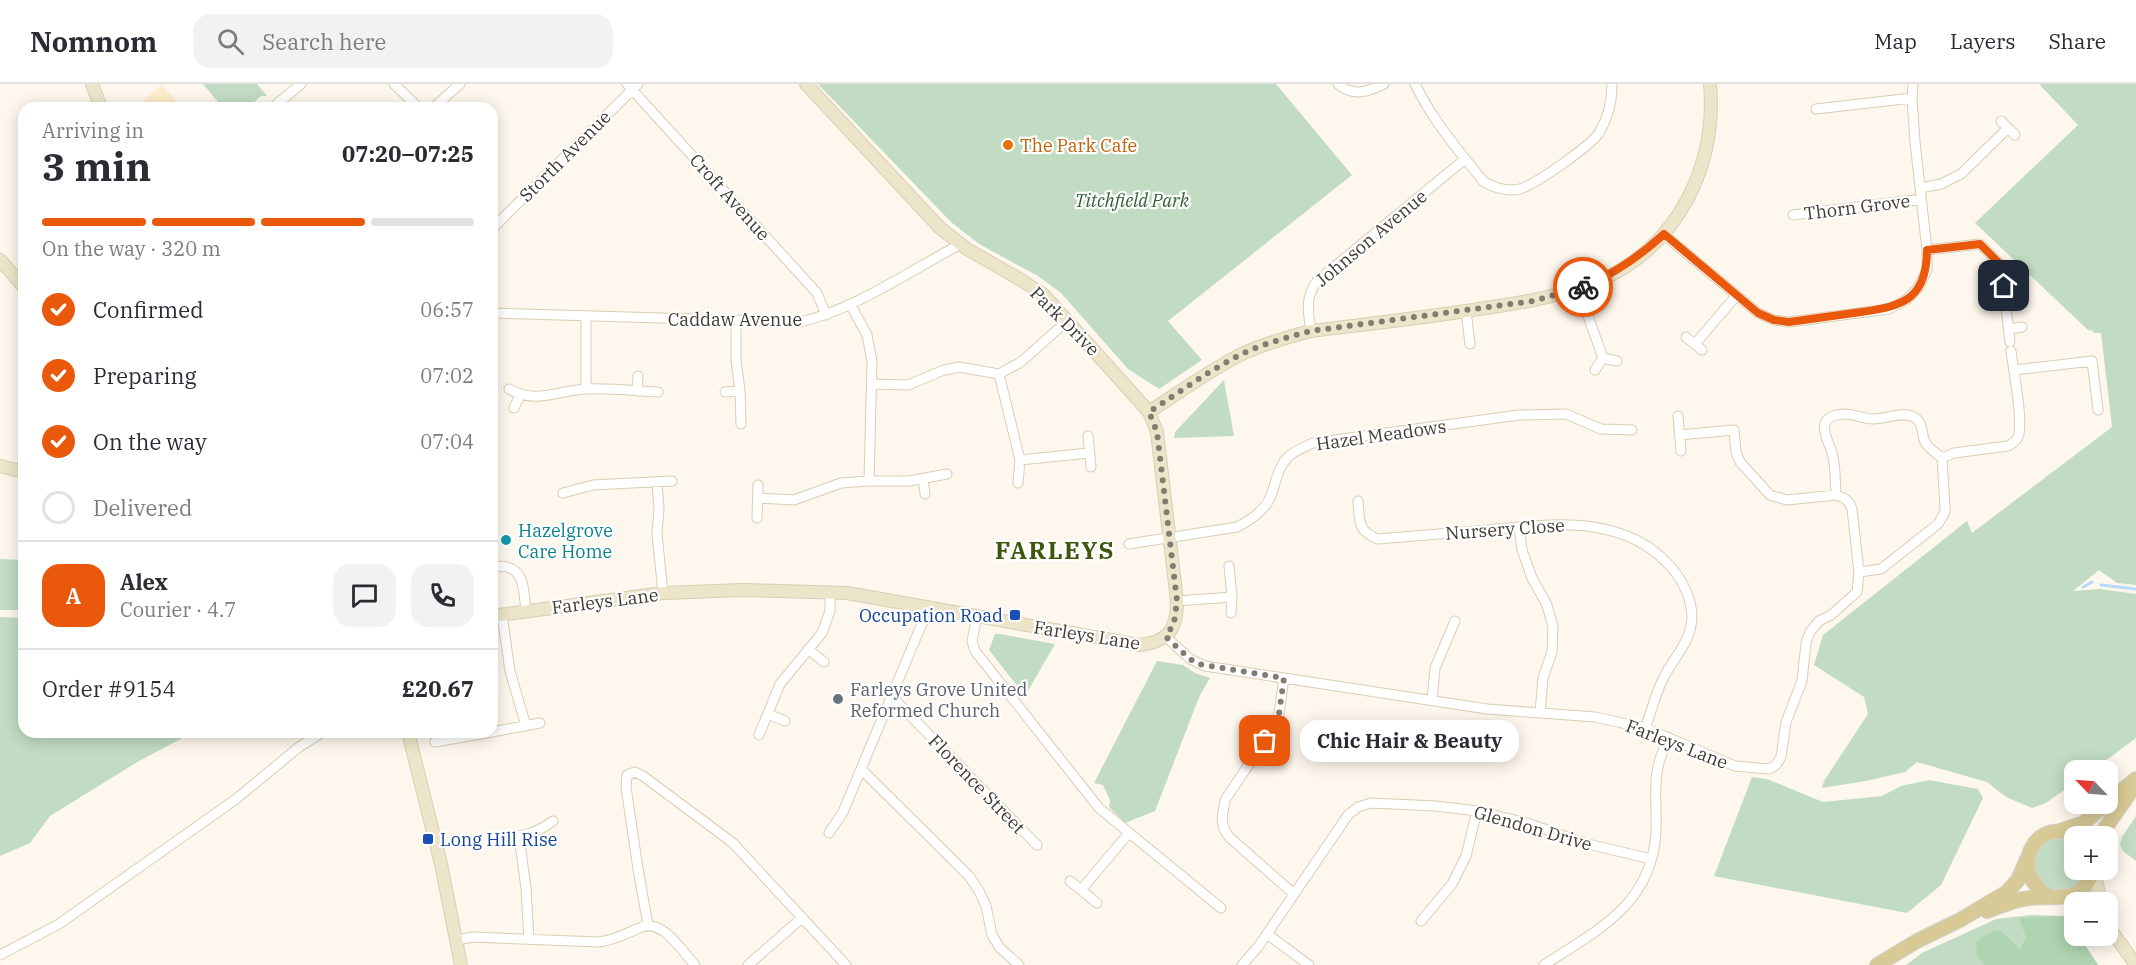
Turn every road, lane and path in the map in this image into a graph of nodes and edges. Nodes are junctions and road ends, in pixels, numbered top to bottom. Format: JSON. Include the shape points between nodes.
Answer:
{"nodes":[{"id":1,"x":92,"y":84,"type":"edge"},
{"id":2,"x":301,"y":84,"type":"edge"},
{"id":3,"x":394,"y":84,"type":"edge"},
{"id":4,"x":460,"y":84,"type":"edge"},
{"id":5,"x":806,"y":84,"type":"edge"},
{"id":6,"x":1338,"y":84,"type":"edge"},
{"id":7,"x":1384,"y":84,"type":"edge"},
{"id":8,"x":1415,"y":84,"type":"edge"},
{"id":9,"x":1611,"y":84,"type":"edge"},
{"id":10,"x":1710,"y":84,"type":"edge"},
{"id":11,"x":1913,"y":84,"type":"edge"},
{"id":12,"x":632,"y":86,"type":"edge"},
{"id":13,"x":1911,"y":98,"type":"junction"},
{"id":14,"x":99,"y":102,"type":"edge"},
{"id":15,"x":282,"y":102,"type":"edge"},
{"id":16,"x":413,"y":102,"type":"edge"},
{"id":17,"x":440,"y":102,"type":"edge"},
{"id":18,"x":1816,"y":109,"type":"dead end"},
{"id":19,"x":2008,"y":128,"type":"dead end"},
{"id":20,"x":1466,"y":159,"type":"junction"},
{"id":21,"x":1920,"y":188,"type":"junction"},
{"id":22,"x":1921,"y":199,"type":"junction"},
{"id":23,"x":1793,"y":214,"type":"dead end"},
{"id":24,"x":498,"y":223,"type":"edge"},
{"id":25,"x":1664,"y":234,"type":"junction"},
{"id":26,"x":961,"y":244,"type":"junction"},
{"id":27,"x":1927,"y":250,"type":"junction"},
{"id":28,"x":0,"y":260,"type":"edge"},
{"id":29,"x":18,"y":280,"type":"edge"},
{"id":30,"x":1578,"y":288,"type":"junction"},
{"id":31,"x":1736,"y":296,"type":"junction"},
{"id":32,"x":850,"y":304,"type":"junction"},
{"id":33,"x":1466,"y":311,"type":"junction"},
{"id":34,"x":498,"y":314,"type":"edge"},
{"id":35,"x":826,"y":315,"type":"junction"},
{"id":36,"x":586,"y":316,"type":"junction"},
{"id":37,"x":1067,"y":321,"type":"junction"},
{"id":38,"x":736,"y":322,"type":"junction"},
{"id":39,"x":2022,"y":327,"type":"dead end"},
{"id":40,"x":2009,"y":329,"type":"junction"},
{"id":41,"x":1311,"y":331,"type":"junction"},
{"id":42,"x":1686,"y":337,"type":"dead end"},
{"id":43,"x":1470,"y":344,"type":"dead end"},
{"id":44,"x":1603,"y":358,"type":"junction"},
{"id":45,"x":1617,"y":361,"type":"dead end"},
{"id":46,"x":1595,"y":370,"type":"dead end"},
{"id":47,"x":2014,"y":370,"type":"junction"},
{"id":48,"x":999,"y":374,"type":"junction"},
{"id":49,"x":638,"y":376,"type":"dead end"},
{"id":50,"x":873,"y":384,"type":"junction"},
{"id":51,"x":509,"y":389,"type":"dead end"},
{"id":52,"x":586,"y":389,"type":"junction"},
{"id":53,"x":638,"y":391,"type":"junction"},
{"id":54,"x":740,"y":391,"type":"junction"},
{"id":55,"x":658,"y":392,"type":"dead end"},
{"id":56,"x":725,"y":392,"type":"dead end"},
{"id":57,"x":520,"y":395,"type":"junction"},
{"id":58,"x":514,"y":408,"type":"dead end"},
{"id":59,"x":2098,"y":410,"type":"dead end"},
{"id":60,"x":1149,"y":412,"type":"junction"},
{"id":61,"x":1678,"y":416,"type":"dead end"},
{"id":62,"x":741,"y":424,"type":"dead end"},
{"id":63,"x":1632,"y":430,"type":"dead end"},
{"id":64,"x":1679,"y":435,"type":"junction"},
{"id":65,"x":1088,"y":436,"type":"dead end"},
{"id":66,"x":1681,"y":451,"type":"dead end"},
{"id":67,"x":1089,"y":453,"type":"junction"},
{"id":68,"x":1942,"y":458,"type":"junction"},
{"id":69,"x":1020,"y":460,"type":"junction"},
{"id":70,"x":0,"y":466,"type":"edge"},
{"id":71,"x":1091,"y":467,"type":"dead end"},
{"id":72,"x":18,"y":470,"type":"edge"},
{"id":73,"x":947,"y":474,"type":"dead end"},
{"id":74,"x":922,"y":479,"type":"junction"},
{"id":75,"x":672,"y":481,"type":"dead end"},
{"id":76,"x":869,"y":481,"type":"junction"},
{"id":77,"x":657,"y":482,"type":"junction"},
{"id":78,"x":1018,"y":483,"type":"dead end"},
{"id":79,"x":758,"y":485,"type":"dead end"},
{"id":80,"x":563,"y":493,"type":"dead end"},
{"id":81,"x":925,"y":494,"type":"dead end"},
{"id":82,"x":1836,"y":495,"type":"junction"},
{"id":83,"x":758,"y":498,"type":"junction"},
{"id":84,"x":1358,"y":501,"type":"dead end"},
{"id":85,"x":757,"y":518,"type":"dead end"},
{"id":86,"x":1519,"y":527,"type":"junction"},
{"id":87,"x":1169,"y":537,"type":"junction"},
{"id":88,"x":1129,"y":544,"type":"dead end"},
{"id":89,"x":498,"y":566,"type":"edge"},
{"id":90,"x":1229,"y":566,"type":"dead end"},
{"id":91,"x":1858,"y":572,"type":"junction"},
{"id":92,"x":830,"y":592,"type":"junction"},
{"id":93,"x":663,"y":593,"type":"junction"},
{"id":94,"x":1232,"y":597,"type":"junction"},
{"id":95,"x":1177,"y":601,"type":"junction"},
{"id":96,"x":925,"y":607,"type":"junction"},
{"id":97,"x":526,"y":611,"type":"junction"},
{"id":98,"x":1231,"y":613,"type":"dead end"},
{"id":99,"x":498,"y":615,"type":"edge"},
{"id":100,"x":977,"y":616,"type":"junction"},
{"id":101,"x":498,"y":619,"type":"edge"},
{"id":102,"x":1455,"y":621,"type":"dead end"},
{"id":103,"x":1166,"y":637,"type":"junction"},
{"id":104,"x":808,"y":649,"type":"junction"},
{"id":105,"x":824,"y":662,"type":"dead end"},
{"id":106,"x":1284,"y":678,"type":"junction"},
{"id":107,"x":891,"y":696,"type":"junction"},
{"id":108,"x":1432,"y":700,"type":"junction"},
{"id":109,"x":1540,"y":713,"type":"junction"},
{"id":110,"x":768,"y":714,"type":"junction"},
{"id":111,"x":785,"y":721,"type":"dead end"},
{"id":112,"x":540,"y":723,"type":"dead end"},
{"id":113,"x":526,"y":726,"type":"junction"},
{"id":114,"x":1645,"y":728,"type":"junction"},
{"id":115,"x":498,"y":731,"type":"edge"},
{"id":116,"x":759,"y":735,"type":"dead end"},
{"id":117,"x":1668,"y":737,"type":"junction"},
{"id":118,"x":314,"y":738,"type":"edge"},
{"id":119,"x":409,"y":738,"type":"edge"},
{"id":120,"x":458,"y":738,"type":"edge"},
{"id":121,"x":435,"y":742,"type":"dead end"},
{"id":122,"x":861,"y":769,"type":"junction"},
{"id":123,"x":2136,"y":778,"type":"edge"},
{"id":124,"x":2136,"y":784,"type":"edge"},
{"id":125,"x":2118,"y":793,"type":"edge"},
{"id":126,"x":1477,"y":811,"type":"junction"},
{"id":127,"x":2094,"y":814,"type":"edge"},
{"id":128,"x":553,"y":821,"type":"dead end"},
{"id":129,"x":2107,"y":826,"type":"edge"},
{"id":130,"x":2060,"y":831,"type":"junction"},
{"id":131,"x":829,"y":832,"type":"dead end"},
{"id":132,"x":2064,"y":832,"type":"edge"},
{"id":133,"x":1128,"y":834,"type":"junction"},
{"id":134,"x":519,"y":836,"type":"junction"},
{"id":135,"x":506,"y":837,"type":"dead end"},
{"id":136,"x":1037,"y":845,"type":"dead end"},
{"id":137,"x":1651,"y":859,"type":"junction"},
{"id":138,"x":2027,"y":860,"type":"junction"},
{"id":139,"x":2090,"y":880,"type":"edge"},
{"id":140,"x":1070,"y":881,"type":"dead end"},
{"id":141,"x":1082,"y":890,"type":"junction"},
{"id":142,"x":1294,"y":894,"type":"junction"},
{"id":143,"x":2055,"y":897,"type":"junction"},
{"id":144,"x":2064,"y":900,"type":"edge"},
{"id":145,"x":1097,"y":903,"type":"dead end"},
{"id":146,"x":1221,"y":908,"type":"dead end"},
{"id":147,"x":802,"y":918,"type":"junction"},
{"id":148,"x":1960,"y":920,"type":"junction"},
{"id":149,"x":1421,"y":921,"type":"dead end"},
{"id":150,"x":648,"y":925,"type":"junction"},
{"id":151,"x":1267,"y":934,"type":"junction"},
{"id":152,"x":530,"y":939,"type":"junction"},
{"id":153,"x":457,"y":940,"type":"junction"},
{"id":154,"x":2118,"y":940,"type":"edge"},
{"id":155,"x":0,"y":955,"type":"edge"},
{"id":156,"x":461,"y":965,"type":"edge"},
{"id":157,"x":695,"y":965,"type":"edge"},
{"id":158,"x":748,"y":965,"type":"edge"},
{"id":159,"x":846,"y":965,"type":"edge"},
{"id":160,"x":1019,"y":965,"type":"edge"},
{"id":161,"x":1242,"y":965,"type":"edge"},
{"id":162,"x":1309,"y":965,"type":"edge"},
{"id":163,"x":1544,"y":965,"type":"edge"},
{"id":164,"x":1877,"y":965,"type":"edge"},
{"id":165,"x":2136,"y":965,"type":"edge"}],
"edges":[{"from":1,"to":14,"type":"street"},
{"from":2,"to":15,"type":"street"},
{"from":3,"to":16,"type":"street"},
{"from":4,"to":17,"type":"street"},
{"from":5,"to":26,"type":"street","name":"Park Drive","via":[[940,228]]},
{"from":6,"to":7,"type":"street","via":[[1356,93]]},
{"from":8,"to":20,"type":"street","via":[[1442,131]]},
{"from":9,"to":20,"type":"street","via":[[1608,112],[1592,141],[1529,184],[1511,190],[1494,187],[1484,182]]},
{"from":10,"to":25,"type":"street","via":[[1711,117],[1705,155],[1694,188]]},
{"from":11,"to":13,"type":"street"},
{"from":12,"to":24,"type":"street","name":"Storth Avenue"},
{"from":12,"to":35,"type":"street","name":"Croft Avenue","via":[[817,293]]},
{"from":13,"to":18,"type":"street"},
{"from":13,"to":21,"type":"street"},
{"from":19,"to":21,"type":"street","via":[[1961,174],[1941,184]]},
{"from":20,"to":41,"type":"street","name":"Johnson Avenue","via":[[1317,281],[1308,303]]},
{"from":21,"to":22,"type":"street"},
{"from":22,"to":23,"type":"street","name":"Thorn Grove"},
{"from":22,"to":27,"type":"street"},
{"from":25,"to":30,"type":"street","via":[[1625,267]]},
{"from":25,"to":31,"type":"street"},
{"from":26,"to":32,"type":"street","name":"Caddaw Avenue"},
{"from":26,"to":37,"type":"street","name":"Park Drive","via":[[1044,295]]},
{"from":27,"to":31,"type":"street","via":[[1927,270],[1918,288],[1889,309],[1789,322],[1758,313]]},
{"from":27,"to":40,"type":"street","via":[[1980,244],[2001,265]]},
{"from":28,"to":29,"type":"street"},
{"from":30,"to":33,"type":"street","via":[[1533,301]]},
{"from":30,"to":44,"type":"street"},
{"from":31,"to":42,"type":"street","via":[[1699,347]]},
{"from":32,"to":35,"type":"street","name":"Caddaw Avenue"},
{"from":32,"to":50,"type":"street","via":[[867,335]]},
{"from":33,"to":41,"type":"street"},
{"from":33,"to":43,"type":"street"},
{"from":34,"to":36,"type":"street","name":"Caddaw Avenue"},
{"from":35,"to":38,"type":"street","name":"Caddaw Avenue","via":[[800,322]]},
{"from":36,"to":38,"type":"street","name":"Caddaw Avenue"},
{"from":36,"to":52,"type":"street"},
{"from":37,"to":48,"type":"street","via":[[1021,362]]},
{"from":37,"to":60,"type":"street","name":"Park Drive"},
{"from":38,"to":54,"type":"street"},
{"from":39,"to":40,"type":"street"},
{"from":40,"to":47,"type":"street"},
{"from":41,"to":60,"type":"street","via":[[1245,352]]},
{"from":44,"to":45,"type":"street"},
{"from":44,"to":46,"type":"street"},
{"from":47,"to":59,"type":"street","via":[[2092,361]]},
{"from":47,"to":68,"type":"street","via":[[2020,430],[2013,444]]},
{"from":48,"to":50,"type":"street","via":[[959,367],[908,385]]},
{"from":48,"to":69,"type":"street"},
{"from":49,"to":53,"type":"street"},
{"from":50,"to":76,"type":"street"},
{"from":51,"to":57,"type":"street"},
{"from":52,"to":53,"type":"street"},
{"from":52,"to":57,"type":"street","via":[[546,396]]},
{"from":53,"to":55,"type":"street"},
{"from":54,"to":56,"type":"street"},
{"from":54,"to":62,"type":"street"},
{"from":57,"to":58,"type":"street"},
{"from":60,"to":87,"type":"street","name":"Park Drive","via":[[1157,432]]},
{"from":61,"to":64,"type":"street"},
{"from":63,"to":87,"type":"street","name":"Hazel Meadows","via":[[1601,429],[1566,414],[1519,415],[1313,443],[1287,459],[1269,500],[1250,520],[1237,527]]},
{"from":64,"to":66,"type":"street"},
{"from":64,"to":82,"type":"street","via":[[1734,430],[1740,462],[1766,492],[1787,500]]},
{"from":65,"to":67,"type":"street"},
{"from":67,"to":69,"type":"street"},
{"from":67,"to":71,"type":"street"},
{"from":68,"to":82,"type":"street","via":[[1927,445],[1913,416],[1872,419],[1845,413],[1834,415],[1825,428]]},
{"from":68,"to":91,"type":"street","via":[[1946,506],[1938,524],[1881,569]]},
{"from":69,"to":78,"type":"street"},
{"from":70,"to":72,"type":"street"},
{"from":73,"to":74,"type":"street"},
{"from":74,"to":76,"type":"street"},
{"from":74,"to":81,"type":"street"},
{"from":75,"to":77,"type":"street"},
{"from":76,"to":83,"type":"street","via":[[840,483],[794,500]]},
{"from":77,"to":80,"type":"street","via":[[593,485]]},
{"from":77,"to":93,"type":"street"},
{"from":79,"to":83,"type":"street"},
{"from":82,"to":91,"type":"street","via":[[1844,497],[1852,509]]},
{"from":83,"to":85,"type":"street"},
{"from":84,"to":86,"type":"street","name":"Nursery Close","via":[[1360,525],[1366,534],[1378,539]]},
{"from":86,"to":109,"type":"street","via":[[1522,550],[1548,605],[1553,627]]},
{"from":86,"to":114,"type":"street","name":"Nursery Close","via":[[1587,525],[1617,532],[1660,554],[1680,578],[1692,618],[1687,642],[1661,683]]},
{"from":87,"to":88,"type":"street","name":"Hazel Meadows"},
{"from":87,"to":95,"type":"street","name":"Park Drive"},
{"from":89,"to":97,"type":"street","via":[[518,572]]},
{"from":90,"to":94,"type":"street"},
{"from":91,"to":117,"type":"street","name":"Farleys Lane","via":[[1857,592],[1810,632],[1802,681],[1786,722],[1781,758],[1776,765],[1769,769],[1735,766]]},
{"from":92,"to":93,"type":"street","name":"Farleys Lane"},
{"from":92,"to":96,"type":"street","name":"Farleys Lane"},
{"from":92,"to":104,"type":"street","via":[[828,620]]},
{"from":93,"to":97,"type":"street","name":"Farleys Lane"},
{"from":94,"to":95,"type":"street"},
{"from":94,"to":98,"type":"street"},
{"from":95,"to":103,"type":"street","name":"Park Drive","via":[[1174,623]]},
{"from":96,"to":100,"type":"street","name":"Farleys Lane"},
{"from":96,"to":107,"type":"street","via":[[923,621]]},
{"from":97,"to":99,"type":"street","name":"Farleys Lane"},
{"from":100,"to":103,"type":"street","name":"Farleys Lane","via":[[1140,645]]},
{"from":100,"to":133,"type":"street","via":[[972,641],[975,651],[1099,808]]},
{"from":101,"to":113,"type":"street"},
{"from":102,"to":108,"type":"street","via":[[1435,668]]},
{"from":103,"to":106,"type":"street","name":"Farleys Lane","via":[[1198,664]]},
{"from":104,"to":105,"type":"street"},
{"from":104,"to":110,"type":"street","via":[[780,684]]},
{"from":106,"to":108,"type":"street","name":"Farleys Lane"},
{"from":106,"to":142,"type":"street","via":[[1278,721],[1225,800],[1222,819],[1229,837]]},
{"from":107,"to":122,"type":"street"},
{"from":107,"to":136,"type":"street","name":"Florence Street"},
{"from":108,"to":109,"type":"street","name":"Farleys Lane"},
{"from":109,"to":114,"type":"street","name":"Farleys Lane","via":[[1595,717]]},
{"from":110,"to":111,"type":"street"},
{"from":110,"to":116,"type":"street"},
{"from":112,"to":113,"type":"street"},
{"from":113,"to":115,"type":"street"},
{"from":114,"to":117,"type":"street","name":"Farleys Lane"},
{"from":117,"to":137,"type":"street","via":[[1657,770],[1656,835]]},
{"from":118,"to":155,"type":"street","via":[[236,799],[59,924]]},
{"from":119,"to":153,"type":"street"},
{"from":120,"to":121,"type":"street"},
{"from":122,"to":131,"type":"street","via":[[843,812]]},
{"from":122,"to":160,"type":"street","via":[[969,876],[986,906],[992,935]]},
{"from":123,"to":125,"type":"main road"},
{"from":124,"to":129,"type":"main road"},
{"from":126,"to":137,"type":"street","name":"Glendon Drive"},
{"from":126,"to":142,"type":"street","name":"Glendon Drive","via":[[1371,803],[1358,807],[1348,815]]},
{"from":126,"to":149,"type":"street","via":[[1466,856],[1452,884]]},
{"from":127,"to":130,"type":"main road","via":[[2084,823]]},
{"from":128,"to":134,"type":"street","via":[[542,830]]},
{"from":130,"to":132,"type":"main road"},
{"from":130,"to":138,"type":"main road","via":[[2038,839]]},
{"from":133,"to":141,"type":"street"},
{"from":133,"to":146,"type":"street"},
{"from":134,"to":135,"type":"street"},
{"from":134,"to":152,"type":"street"},
{"from":137,"to":163,"type":"street","via":[[1641,886],[1625,909]]},
{"from":138,"to":143,"type":"main road","via":[[2032,881],[2039,890]]},
{"from":138,"to":148,"type":"main road","via":[[2007,892]]},
{"from":139,"to":143,"type":"main road","via":[[2073,896]]},
{"from":140,"to":141,"type":"street"},
{"from":141,"to":145,"type":"street"},
{"from":142,"to":151,"type":"street","name":"Glendon Drive"},
{"from":143,"to":144,"type":"street"},
{"from":143,"to":148,"type":"main road","via":[[2022,899]]},
{"from":147,"to":150,"type":"street","via":[[734,843],[635,772],[630,773],[626,787]]},
{"from":147,"to":158,"type":"street"},
{"from":147,"to":159,"type":"street"},
{"from":148,"to":164,"type":"main road"},
{"from":150,"to":152,"type":"street","via":[[613,940]]},
{"from":150,"to":157,"type":"street","via":[[662,930]]},
{"from":151,"to":161,"type":"street","name":"Glendon Drive"},
{"from":151,"to":162,"type":"street"},
{"from":152,"to":153,"type":"street"},
{"from":153,"to":156,"type":"street"},
{"from":154,"to":165,"type":"street"}]}
